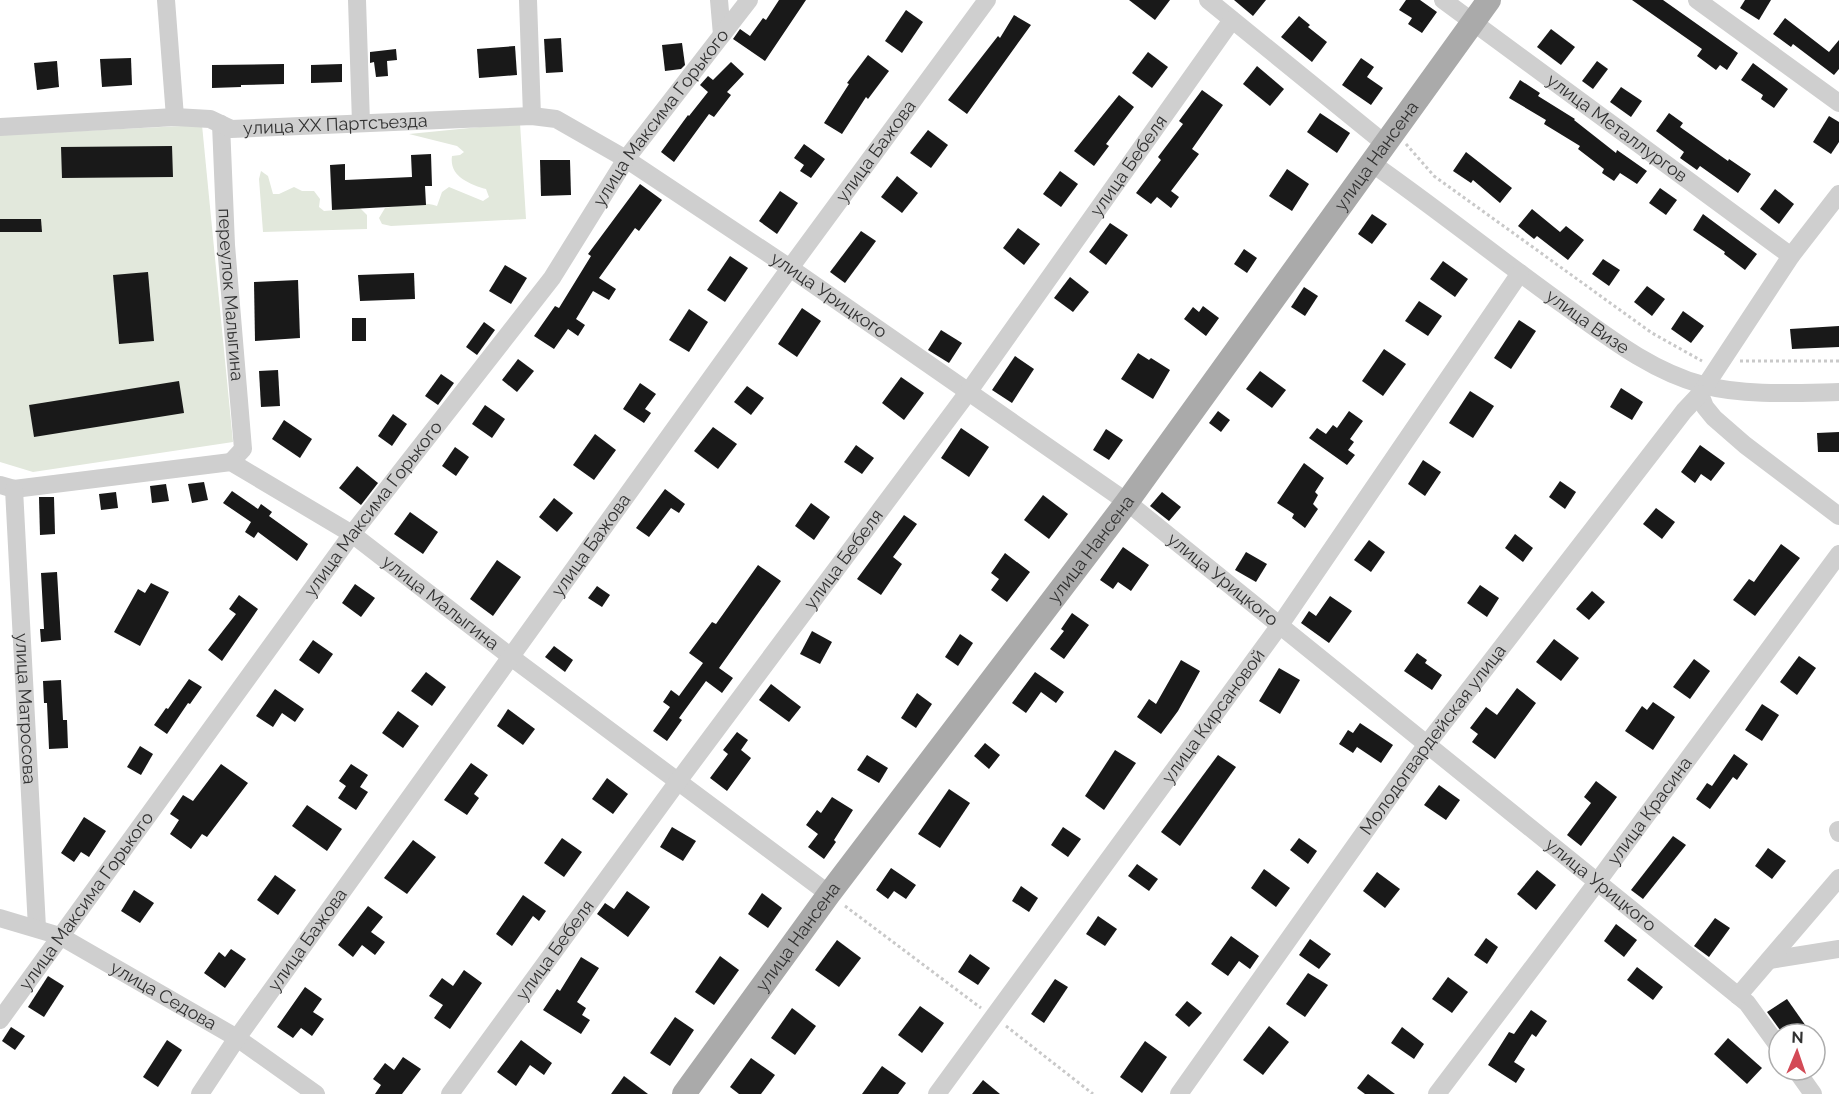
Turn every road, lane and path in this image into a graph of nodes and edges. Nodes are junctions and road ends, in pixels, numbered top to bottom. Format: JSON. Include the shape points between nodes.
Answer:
{"nodes":[{"id":1,"x":166,"y":0,"type":"edge"},
{"id":2,"x":357,"y":0,"type":"edge"},
{"id":3,"x":528,"y":0,"type":"edge"},
{"id":4,"x":719,"y":0,"type":"edge"},
{"id":5,"x":749,"y":0,"type":"edge"},
{"id":6,"x":987,"y":0,"type":"edge"},
{"id":7,"x":1208,"y":0,"type":"edge"},
{"id":8,"x":1443,"y":0,"type":"edge"},
{"id":9,"x":1489,"y":0,"type":"edge"},
{"id":10,"x":1697,"y":0,"type":"edge"},
{"id":11,"x":1233,"y":20,"type":"junction"},
{"id":12,"x":1472,"y":23,"type":"junction"},
{"id":13,"x":722,"y":35,"type":"junction"},
{"id":14,"x":1839,"y":103,"type":"edge"},
{"id":15,"x":531,"y":116,"type":"junction"},
{"id":16,"x":175,"y":117,"type":"junction"},
{"id":17,"x":361,"y":123,"type":"junction"},
{"id":18,"x":220,"y":124,"type":"junction"},
{"id":19,"x":0,"y":127,"type":"edge"},
{"id":20,"x":1395,"y":143,"type":"junction"},
{"id":21,"x":626,"y":159,"type":"junction"},
{"id":22,"x":1370,"y":162,"type":"junction"},
{"id":23,"x":1839,"y":194,"type":"edge"},
{"id":24,"x":1791,"y":256,"type":"junction"},
{"id":25,"x":790,"y":268,"type":"junction"},
{"id":26,"x":1520,"y":273,"type":"junction"},
{"id":27,"x":1839,"y":361,"type":"edge"},
{"id":28,"x":1719,"y":364,"type":"junction"},
{"id":29,"x":1702,"y":390,"type":"junction"},
{"id":30,"x":969,"y":391,"type":"junction"},
{"id":31,"x":1839,"y":392,"type":"edge"},
{"id":32,"x":231,"y":462,"type":"junction"},
{"id":33,"x":7,"y":487,"type":"edge"},
{"id":34,"x":1127,"y":502,"type":"junction"},
{"id":35,"x":1839,"y":516,"type":"edge"},
{"id":36,"x":352,"y":534,"type":"junction"},
{"id":37,"x":1839,"y":554,"type":"edge"},
{"id":38,"x":1280,"y":625,"type":"junction"},
{"id":39,"x":511,"y":657,"type":"junction"},
{"id":40,"x":1427,"y":744,"type":"junction"},
{"id":41,"x":679,"y":780,"type":"junction"},
{"id":42,"x":1839,"y":878,"type":"edge"},
{"id":43,"x":1598,"y":881,"type":"junction"},
{"id":44,"x":829,"y":894,"type":"junction"},
{"id":45,"x":0,"y":918,"type":"edge"},
{"id":46,"x":37,"y":928,"type":"junction"},
{"id":47,"x":60,"y":936,"type":"junction"},
{"id":48,"x":1839,"y":949,"type":"edge"},
{"id":49,"x":1769,"y":960,"type":"junction"},
{"id":50,"x":1738,"y":996,"type":"junction"},
{"id":51,"x":994,"y":1017,"type":"junction"},
{"id":52,"x":0,"y":1020,"type":"edge"},
{"id":53,"x":1767,"y":1031,"type":"edge"},
{"id":54,"x":237,"y":1038,"type":"junction"},
{"id":55,"x":200,"y":1094,"type":"edge"},
{"id":56,"x":316,"y":1094,"type":"edge"},
{"id":57,"x":450,"y":1094,"type":"edge"},
{"id":58,"x":684,"y":1094,"type":"edge"},
{"id":59,"x":937,"y":1094,"type":"edge"},
{"id":60,"x":1093,"y":1094,"type":"edge"},
{"id":61,"x":1179,"y":1094,"type":"edge"},
{"id":62,"x":1437,"y":1094,"type":"edge"}],
"edges":[{"from":1,"to":16,"type":"street"},
{"from":2,"to":17,"type":"street"},
{"from":3,"to":15,"type":"street"},
{"from":4,"to":13,"type":"street"},
{"from":5,"to":13,"type":"street","name":"улица Максима Горького"},
{"from":6,"to":25,"type":"street","name":"улица Бажова"},
{"from":7,"to":11,"type":"street"},
{"from":8,"to":12,"type":"street","name":"улица Металлургов"},
{"from":9,"to":12,"type":"main road","name":"улица Нансена"},
{"from":10,"to":14,"type":"street"},
{"from":11,"to":20,"type":"street"},
{"from":11,"to":30,"type":"street","name":"улица Бебеля"},
{"from":12,"to":20,"type":"main road","name":"улица Нансена"},
{"from":12,"to":24,"type":"street","name":"улица Металлургов"},
{"from":13,"to":21,"type":"street","name":"улица Максима Горького"},
{"from":15,"to":17,"type":"street","name":"улица XX Партсъезда"},
{"from":15,"to":21,"type":"street","name":"улица XX Партсъезда","via":[[556,119]]},
{"from":16,"to":18,"type":"street","name":"улица XX Партсъезда","via":[[210,119]]},
{"from":16,"to":19,"type":"street","name":"улица XX Партсъезда"},
{"from":17,"to":18,"type":"street","name":"улица XX Партсъезда","via":[[231,129]]},
{"from":18,"to":32,"type":"street","name":"переулок Малыгина","via":[[243,449]]},
{"from":20,"to":22,"type":"main road","name":"улица Нансена"},
{"from":20,"to":28,"type":"path","via":[[1434,176],[1652,333],[1700,360]]},
{"from":21,"to":25,"type":"street","name":"улица Урицкого"},
{"from":21,"to":36,"type":"street","name":"улица Максима Горького","via":[[552,278]]},
{"from":22,"to":26,"type":"street","name":"улица Визе"},
{"from":22,"to":34,"type":"main road","name":"улица Нансена"},
{"from":23,"to":24,"type":"street","name":"Молодогвардейская улица"},
{"from":24,"to":28,"type":"street","name":"Молодогвардейская улица"},
{"from":25,"to":30,"type":"street","name":"улица Урицкого"},
{"from":25,"to":39,"type":"street","name":"улица Бажова"},
{"from":26,"to":29,"type":"street","name":"улица Визе","via":[[1628,351]]},
{"from":26,"to":38,"type":"street","name":"улица Кирсановой"},
{"from":27,"to":28,"type":"path"},
{"from":28,"to":29,"type":"street","name":"Молодогвардейская улица"},
{"from":29,"to":31,"type":"street","name":"улица Визе"},
{"from":29,"to":35,"type":"street","via":[[1705,407],[1714,418]]},
{"from":29,"to":40,"type":"street","name":"Молодогвардейская улица"},
{"from":30,"to":34,"type":"street","name":"улица Урицкого"},
{"from":30,"to":41,"type":"street","name":"улица Бебеля"},
{"from":32,"to":33,"type":"street"},
{"from":32,"to":36,"type":"street","name":"улица Малыгина"},
{"from":33,"to":46,"type":"street","name":"улица Матросова"},
{"from":34,"to":38,"type":"street","name":"улица Урицкого"},
{"from":34,"to":44,"type":"main road","name":"улица Нансена"},
{"from":36,"to":39,"type":"street","name":"улица Малыгина"},
{"from":36,"to":47,"type":"street","name":"улица Максима Горького"},
{"from":37,"to":43,"type":"street","name":"улица Красина"},
{"from":38,"to":40,"type":"street","name":"улица Урицкого"},
{"from":38,"to":51,"type":"street","name":"улица Кирсановой"},
{"from":39,"to":41,"type":"street","name":"улица Малыгина"},
{"from":39,"to":54,"type":"street","name":"улица Бажова"},
{"from":40,"to":43,"type":"street","name":"улица Урицкого"},
{"from":40,"to":61,"type":"street","name":"Молодогвардейская улица"},
{"from":41,"to":44,"type":"street","name":"улица Малыгина"},
{"from":41,"to":57,"type":"street","name":"улица Бебеля"},
{"from":42,"to":49,"type":"street"},
{"from":43,"to":50,"type":"street","name":"улица Урицкого"},
{"from":43,"to":62,"type":"street","name":"улица Красина"},
{"from":44,"to":51,"type":"path"},
{"from":44,"to":58,"type":"main road","name":"улица Нансена"},
{"from":45,"to":46,"type":"street","name":"улица Седова"},
{"from":46,"to":47,"type":"street","name":"улица Седова"},
{"from":47,"to":52,"type":"street","name":"улица Максима Горького"},
{"from":47,"to":54,"type":"street","name":"улица Седова"},
{"from":48,"to":49,"type":"street"},
{"from":49,"to":50,"type":"street"},
{"from":50,"to":53,"type":"street","name":"улица Урицкого"},
{"from":51,"to":59,"type":"street","name":"улица Кирсановой"},
{"from":51,"to":60,"type":"path"},
{"from":54,"to":55,"type":"street","name":"улица Бажова"},
{"from":54,"to":56,"type":"street","name":"улица Седова"}]}
